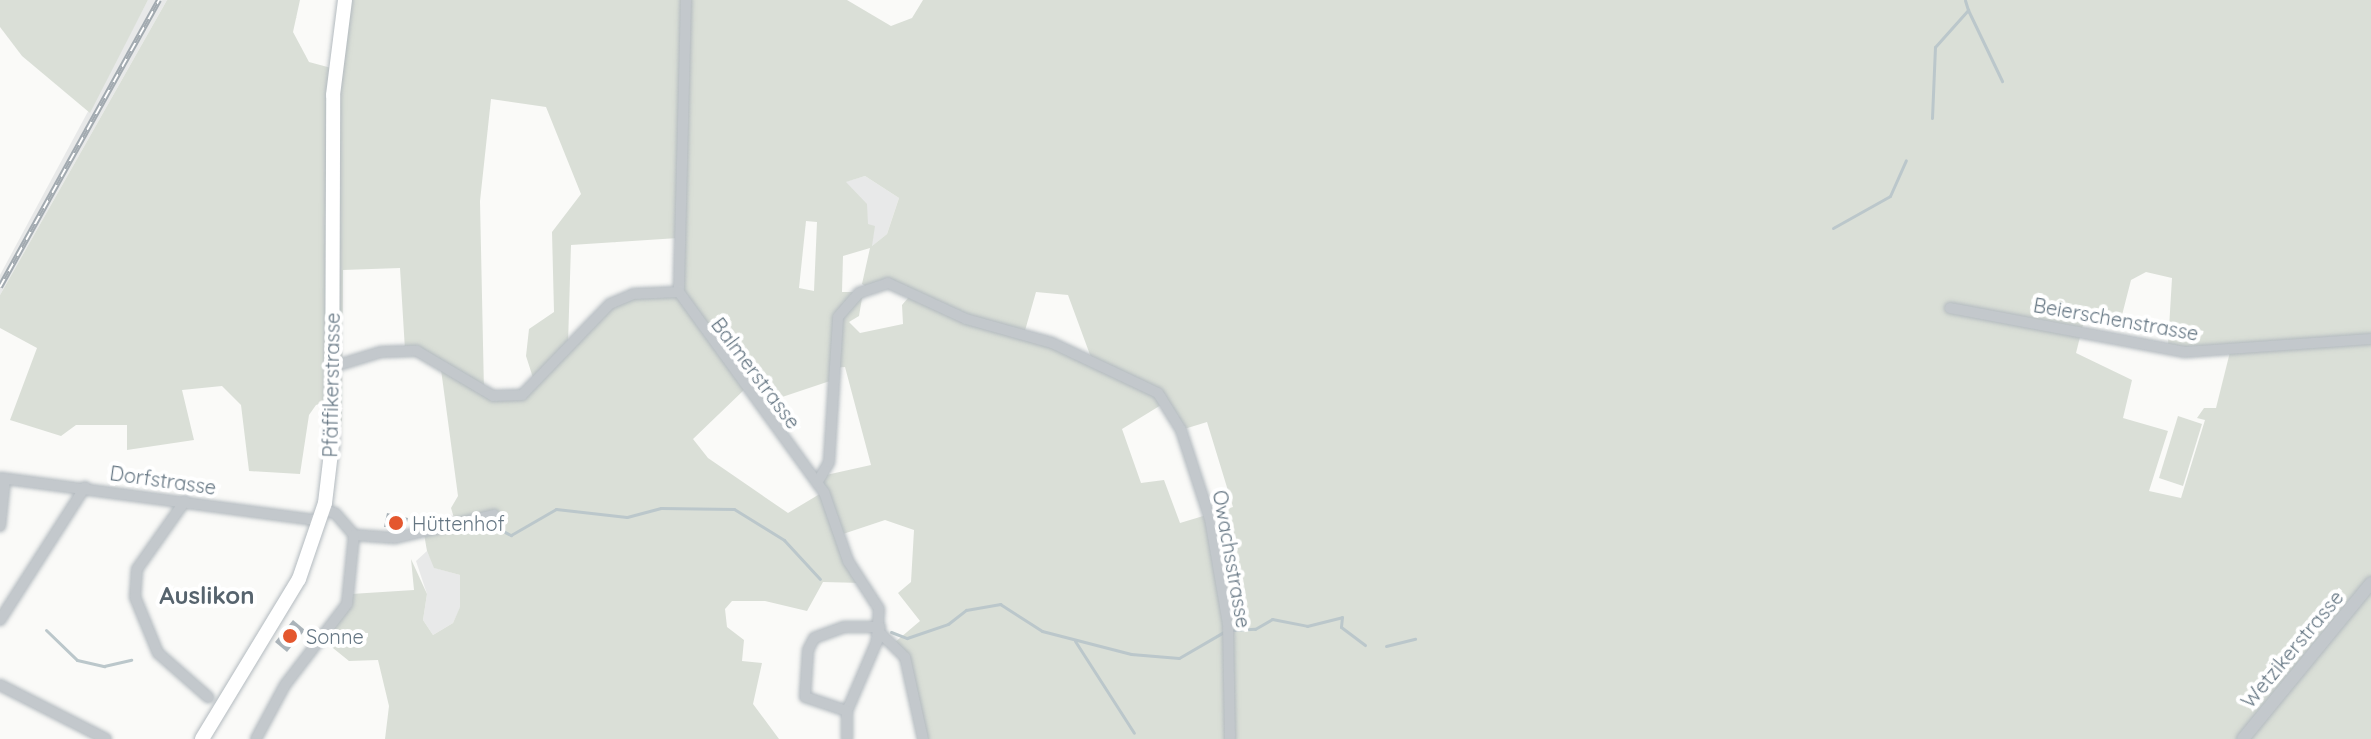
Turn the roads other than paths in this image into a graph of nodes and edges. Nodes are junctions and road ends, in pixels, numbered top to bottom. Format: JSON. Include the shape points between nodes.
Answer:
{"nodes":[{"id":1,"x":345,"y":0,"type":"edge"},
{"id":2,"x":686,"y":0,"type":"edge"},
{"id":3,"x":679,"y":292,"type":"junction"},
{"id":4,"x":1950,"y":308,"type":"dead end"},
{"id":5,"x":2371,"y":339,"type":"edge"},
{"id":6,"x":332,"y":367,"type":"junction"},
{"id":7,"x":3,"y":478,"type":"edge"},
{"id":8,"x":817,"y":483,"type":"junction"},
{"id":9,"x":85,"y":487,"type":"junction"},
{"id":10,"x":185,"y":501,"type":"junction"},
{"id":11,"x":322,"y":515,"type":"junction"},
{"id":12,"x":494,"y":515,"type":"dead end"},
{"id":13,"x":0,"y":526,"type":"edge"},
{"id":14,"x":354,"y":535,"type":"junction"},
{"id":15,"x":2371,"y":583,"type":"edge"},
{"id":16,"x":0,"y":620,"type":"edge"},
{"id":17,"x":880,"y":630,"type":"junction"},
{"id":18,"x":0,"y":685,"type":"edge"},
{"id":19,"x":208,"y":697,"type":"dead end"},
{"id":20,"x":847,"y":711,"type":"junction"},
{"id":21,"x":106,"y":739,"type":"edge"},
{"id":22,"x":202,"y":739,"type":"edge"},
{"id":23,"x":256,"y":739,"type":"edge"},
{"id":24,"x":847,"y":739,"type":"edge"},
{"id":25,"x":923,"y":739,"type":"edge"},
{"id":26,"x":1230,"y":739,"type":"edge"},
{"id":27,"x":2243,"y":739,"type":"edge"}],
"edges":[{"from":1,"to":6,"type":"main road","name":"Pfäffikerstrasse","via":[[333,95]]},
{"from":2,"to":3,"type":"street"},
{"from":3,"to":6,"type":"street","via":[[633,294],[610,304],[522,395],[493,396],[417,351],[373,354]]},
{"from":3,"to":8,"type":"street","name":"Balmerstrasse"},
{"from":4,"to":5,"type":"street","name":"Beierschenstrasse","via":[[2185,352]]},
{"from":6,"to":11,"type":"main road","name":"Pfäffikerstrasse"},
{"from":7,"to":9,"type":"street","name":"Dorfstrasse"},
{"from":7,"to":13,"type":"street"},
{"from":8,"to":17,"type":"street","name":"Balmerstrasse","via":[[848,561],[879,609]]},
{"from":8,"to":26,"type":"street","name":"Owachsstrasse","via":[[829,462],[838,317],[859,293],[888,283],[966,319],[1052,343],[1160,394],[1192,457],[1210,519],[1226,610]]},
{"from":9,"to":10,"type":"street","name":"Dorfstrasse"},
{"from":9,"to":16,"type":"street"},
{"from":10,"to":11,"type":"street","name":"Dorfstrasse","via":[[280,515]]},
{"from":10,"to":19,"type":"street","via":[[137,569],[135,597],[158,653]]},
{"from":11,"to":14,"type":"street","via":[[335,513]]},
{"from":11,"to":22,"type":"main road","name":"Pfäffikerstrasse","via":[[299,579]]},
{"from":12,"to":14,"type":"street","via":[[456,521],[424,534]]},
{"from":14,"to":23,"type":"street","via":[[347,604],[285,685]]},
{"from":15,"to":27,"type":"street","name":"Wetzikerstrasse"},
{"from":17,"to":20,"type":"street"},
{"from":17,"to":20,"type":"street","via":[[844,627],[814,638],[808,650],[805,697]]},
{"from":17,"to":25,"type":"street","via":[[905,657]]},
{"from":18,"to":21,"type":"street"},
{"from":20,"to":24,"type":"street"}]}
